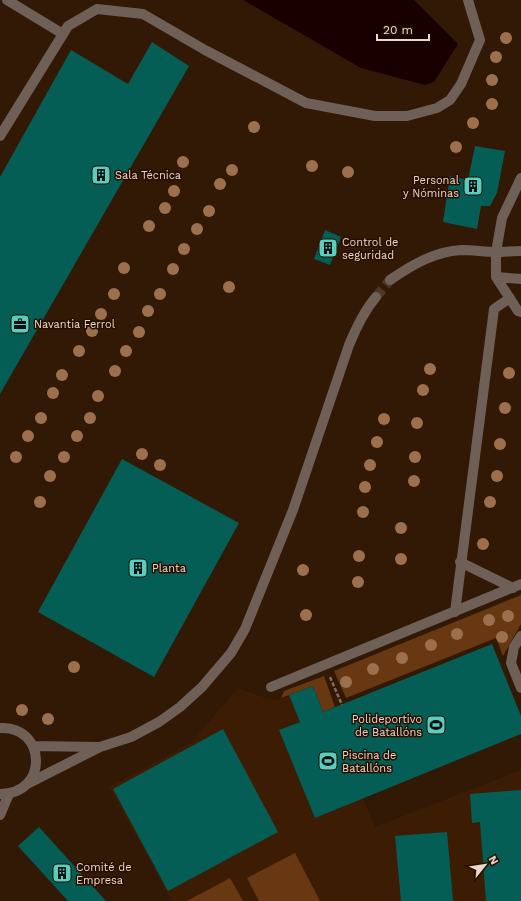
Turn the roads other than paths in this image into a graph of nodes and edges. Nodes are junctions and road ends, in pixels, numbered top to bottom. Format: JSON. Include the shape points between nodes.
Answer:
{"nodes":[{"id":1,"x":7,"y":0,"type":"edge"},
{"id":2,"x":468,"y":0,"type":"edge"},
{"id":3,"x":99,"y":4,"type":"edge"},
{"id":4,"x":63,"y":34,"type":"junction"},
{"id":5,"x":0,"y":136,"type":"edge"},
{"id":6,"x":521,"y":178,"type":"edge"},
{"id":7,"x":521,"y":251,"type":"edge"},
{"id":8,"x":496,"y":252,"type":"junction"},
{"id":9,"x":496,"y":277,"type":"junction"},
{"id":10,"x":521,"y":279,"type":"edge"},
{"id":11,"x":390,"y":280,"type":"tunnel mouth"},
{"id":12,"x":376,"y":297,"type":"tunnel mouth"},
{"id":13,"x":510,"y":298,"type":"junction"},
{"id":14,"x":521,"y":312,"type":"edge"},
{"id":15,"x":460,"y":562,"type":"junction"},
{"id":16,"x":517,"y":586,"type":"edge"},
{"id":17,"x":455,"y":612,"type":"junction"},
{"id":18,"x":521,"y":636,"type":"edge"},
{"id":19,"x":271,"y":687,"type":"dead end"},
{"id":20,"x":521,"y":688,"type":"edge"},
{"id":21,"x":0,"y":728,"type":"edge"},
{"id":22,"x":34,"y":746,"type":"junction"},
{"id":23,"x":100,"y":747,"type":"junction"},
{"id":24,"x":29,"y":783,"type":"junction"},
{"id":25,"x":4,"y":794,"type":"edge"},
{"id":26,"x":0,"y":813,"type":"edge"}],
"edges":[{"from":1,"to":4,"type":"street"},
{"from":2,"to":3,"type":"street","via":[[480,40],[461,84],[450,100],[437,108],[407,116],[375,116],[306,103],[143,14]]},
{"from":3,"to":4,"type":"street","via":[[68,26]]},
{"from":4,"to":5,"type":"street"},
{"from":6,"to":8,"type":"street","via":[[502,218]]},
{"from":7,"to":8,"type":"street"},
{"from":8,"to":9,"type":"street"},
{"from":8,"to":11,"type":"street","via":[[446,252],[419,262]]},
{"from":9,"to":10,"type":"street"},
{"from":9,"to":13,"type":"street"},
{"from":12,"to":23,"type":"street","via":[[368,307],[349,345],[293,510],[245,629],[231,653],[202,687],[180,707],[131,737]]},
{"from":13,"to":14,"type":"street"},
{"from":13,"to":15,"type":"street","via":[[494,309]]},
{"from":15,"to":16,"type":"street"},
{"from":15,"to":17,"type":"street"},
{"from":16,"to":17,"type":"street"},
{"from":17,"to":19,"type":"street"},
{"from":18,"to":20,"type":"street","via":[[514,647],[511,663]]},
{"from":21,"to":22,"type":"street","via":[[18,731]]},
{"from":22,"to":23,"type":"street"},
{"from":22,"to":24,"type":"street","via":[[36,765]]},
{"from":23,"to":24,"type":"street"},
{"from":24,"to":25,"type":"street","via":[[20,790]]},
{"from":25,"to":26,"type":"street"}]}
